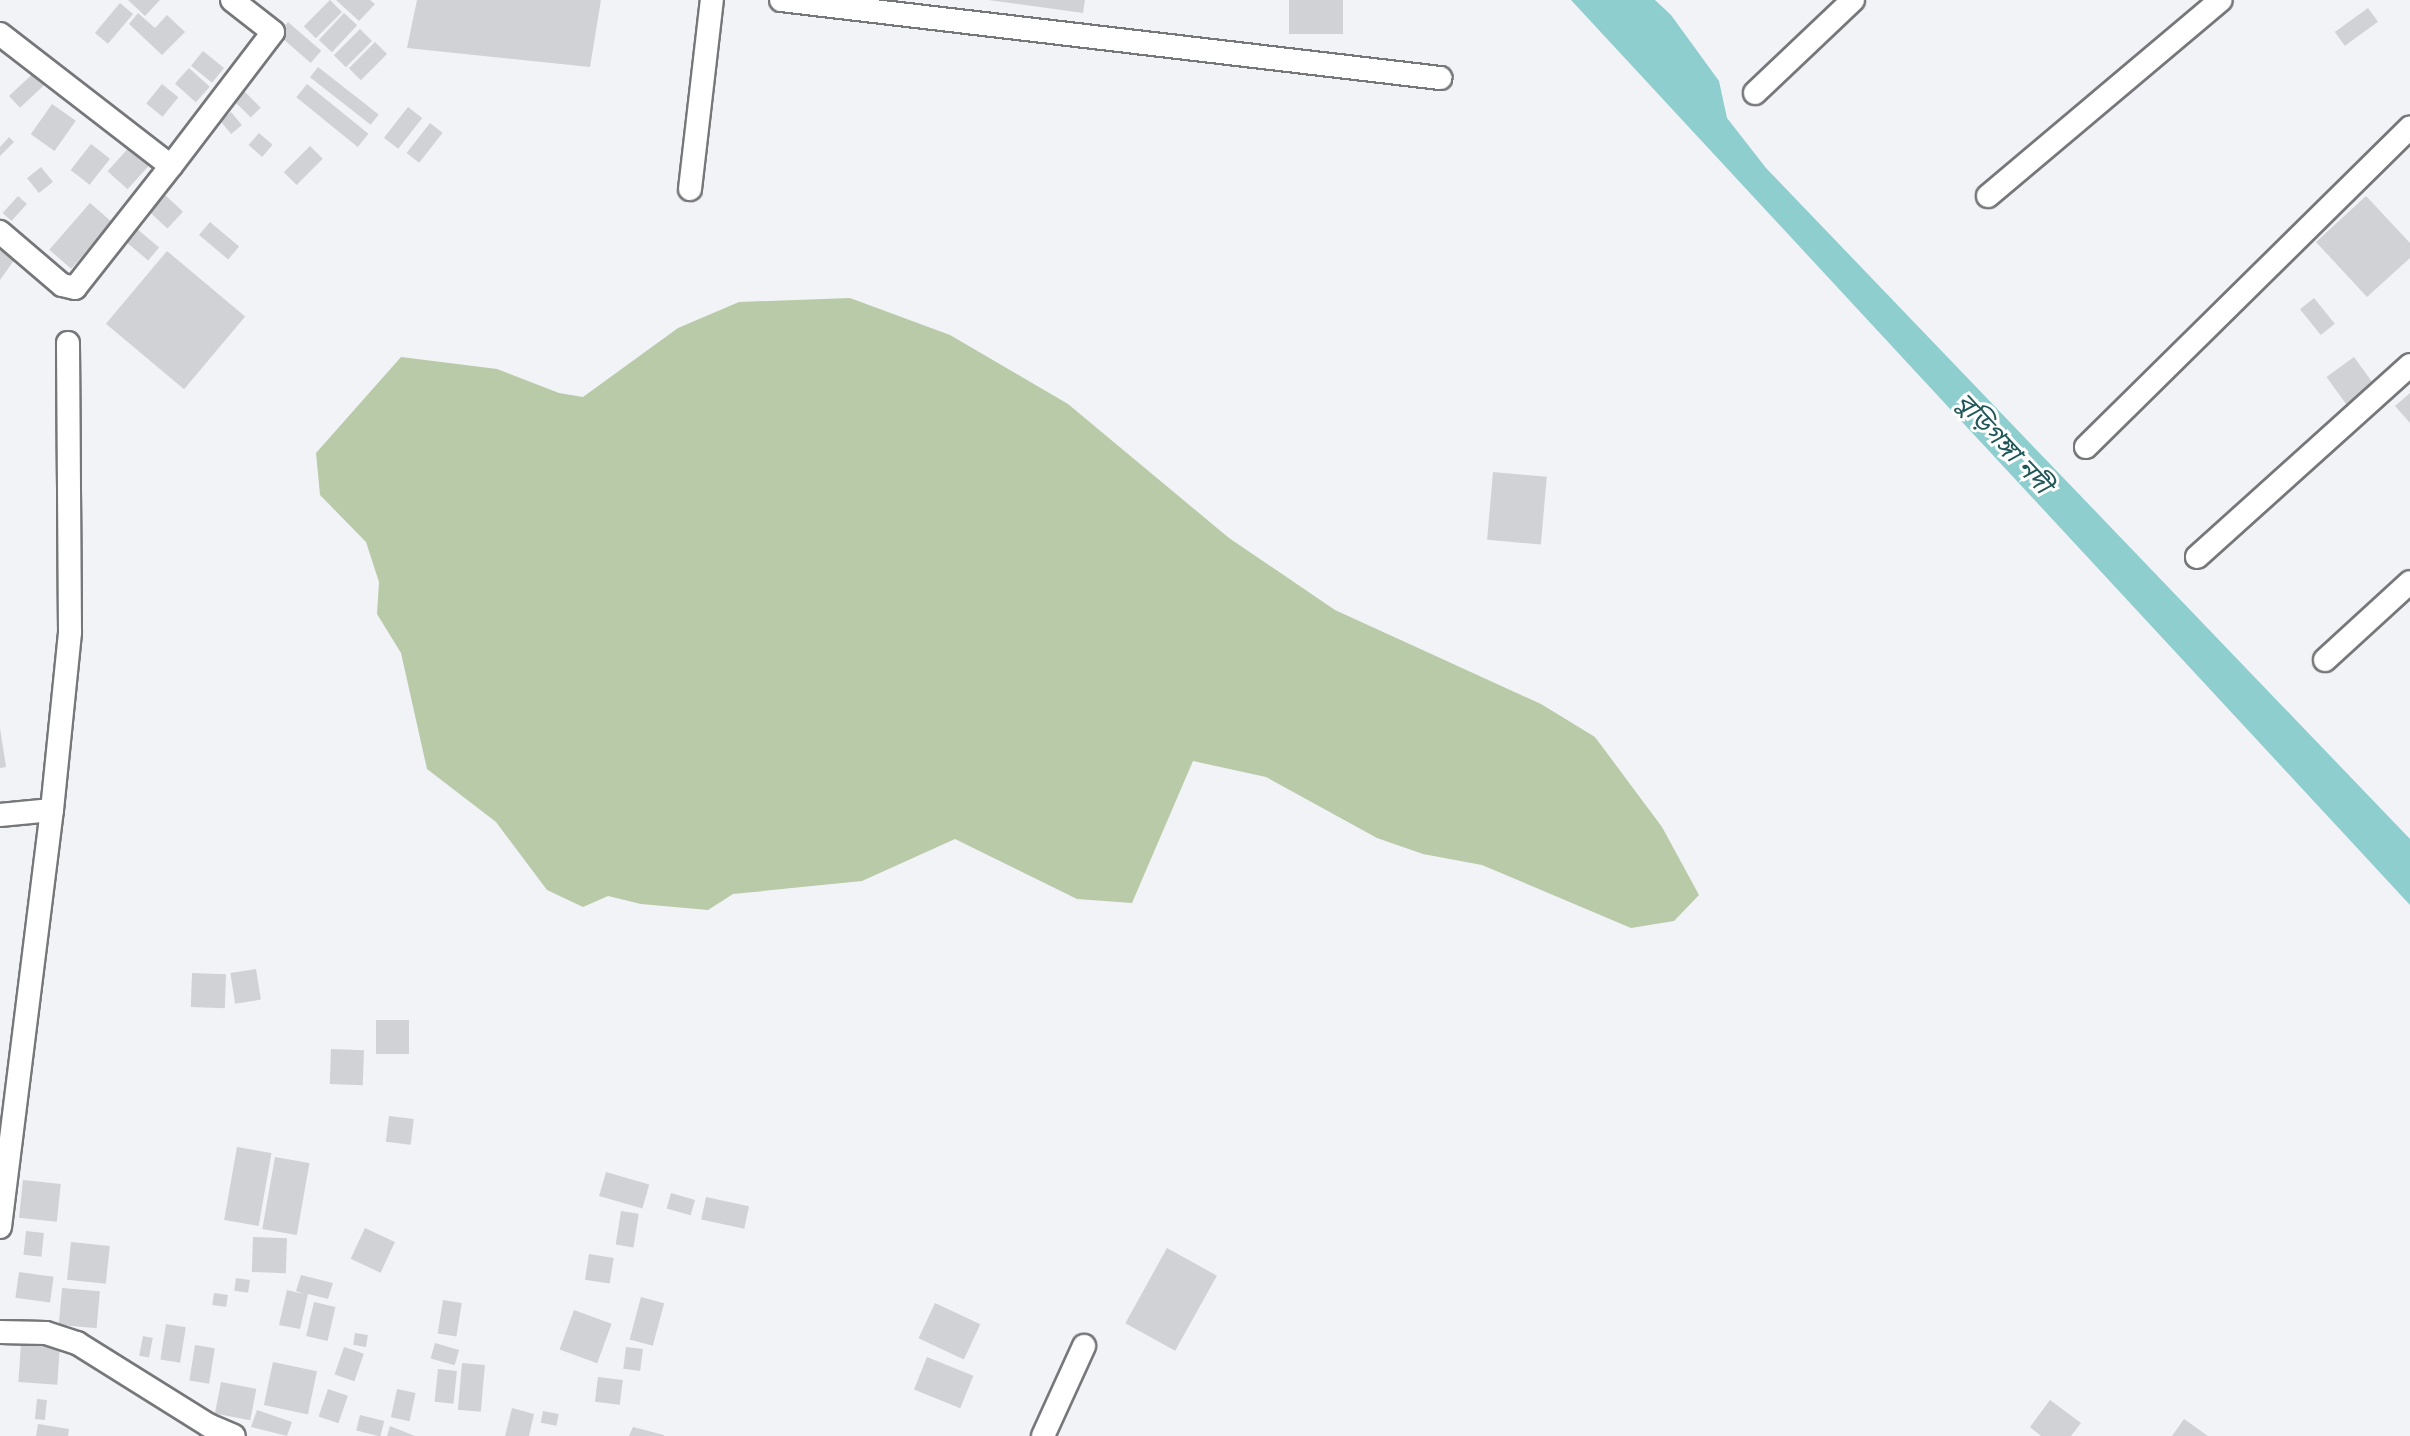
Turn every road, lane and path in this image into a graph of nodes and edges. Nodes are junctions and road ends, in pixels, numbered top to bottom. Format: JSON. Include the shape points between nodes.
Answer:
{"nodes":[{"id":1,"x":712,"y":0,"type":"edge"},
{"id":2,"x":781,"y":0,"type":"edge"},
{"id":3,"x":1853,"y":0,"type":"edge"},
{"id":4,"x":2221,"y":0,"type":"edge"},
{"id":5,"x":243,"y":3,"type":"edge"},
{"id":6,"x":0,"y":34,"type":"edge"},
{"id":7,"x":1440,"y":78,"type":"dead end"},
{"id":8,"x":1755,"y":93,"type":"dead end"},
{"id":9,"x":2410,"y":128,"type":"edge"},
{"id":10,"x":171,"y":166,"type":"junction"},
{"id":11,"x":690,"y":189,"type":"dead end"},
{"id":12,"x":1988,"y":196,"type":"dead end"},
{"id":13,"x":0,"y":232,"type":"edge"},
{"id":14,"x":68,"y":343,"type":"dead end"},
{"id":15,"x":2410,"y":365,"type":"edge"},
{"id":16,"x":2086,"y":447,"type":"dead end"},
{"id":17,"x":2197,"y":557,"type":"dead end"},
{"id":18,"x":2410,"y":582,"type":"edge"},
{"id":19,"x":2325,"y":660,"type":"dead end"},
{"id":20,"x":52,"y":810,"type":"junction"},
{"id":21,"x":0,"y":815,"type":"edge"},
{"id":22,"x":0,"y":1227,"type":"edge"},
{"id":23,"x":0,"y":1332,"type":"edge"},
{"id":24,"x":1084,"y":1346,"type":"dead end"},
{"id":25,"x":234,"y":1436,"type":"edge"},
{"id":26,"x":1043,"y":1436,"type":"edge"}],
"edges":[{"from":1,"to":11,"type":"street"},
{"from":2,"to":7,"type":"street"},
{"from":3,"to":8,"type":"street"},
{"from":4,"to":12,"type":"street"},
{"from":5,"to":10,"type":"street","via":[[273,32]]},
{"from":6,"to":10,"type":"street"},
{"from":9,"to":16,"type":"street"},
{"from":10,"to":13,"type":"street","via":[[75,288],[62,285]]},
{"from":14,"to":20,"type":"street","via":[[70,632]]},
{"from":15,"to":17,"type":"street"},
{"from":18,"to":19,"type":"street"},
{"from":20,"to":21,"type":"street"},
{"from":20,"to":22,"type":"street"},
{"from":23,"to":25,"type":"street","via":[[46,1333],[77,1343]]},
{"from":24,"to":26,"type":"street"}]}
